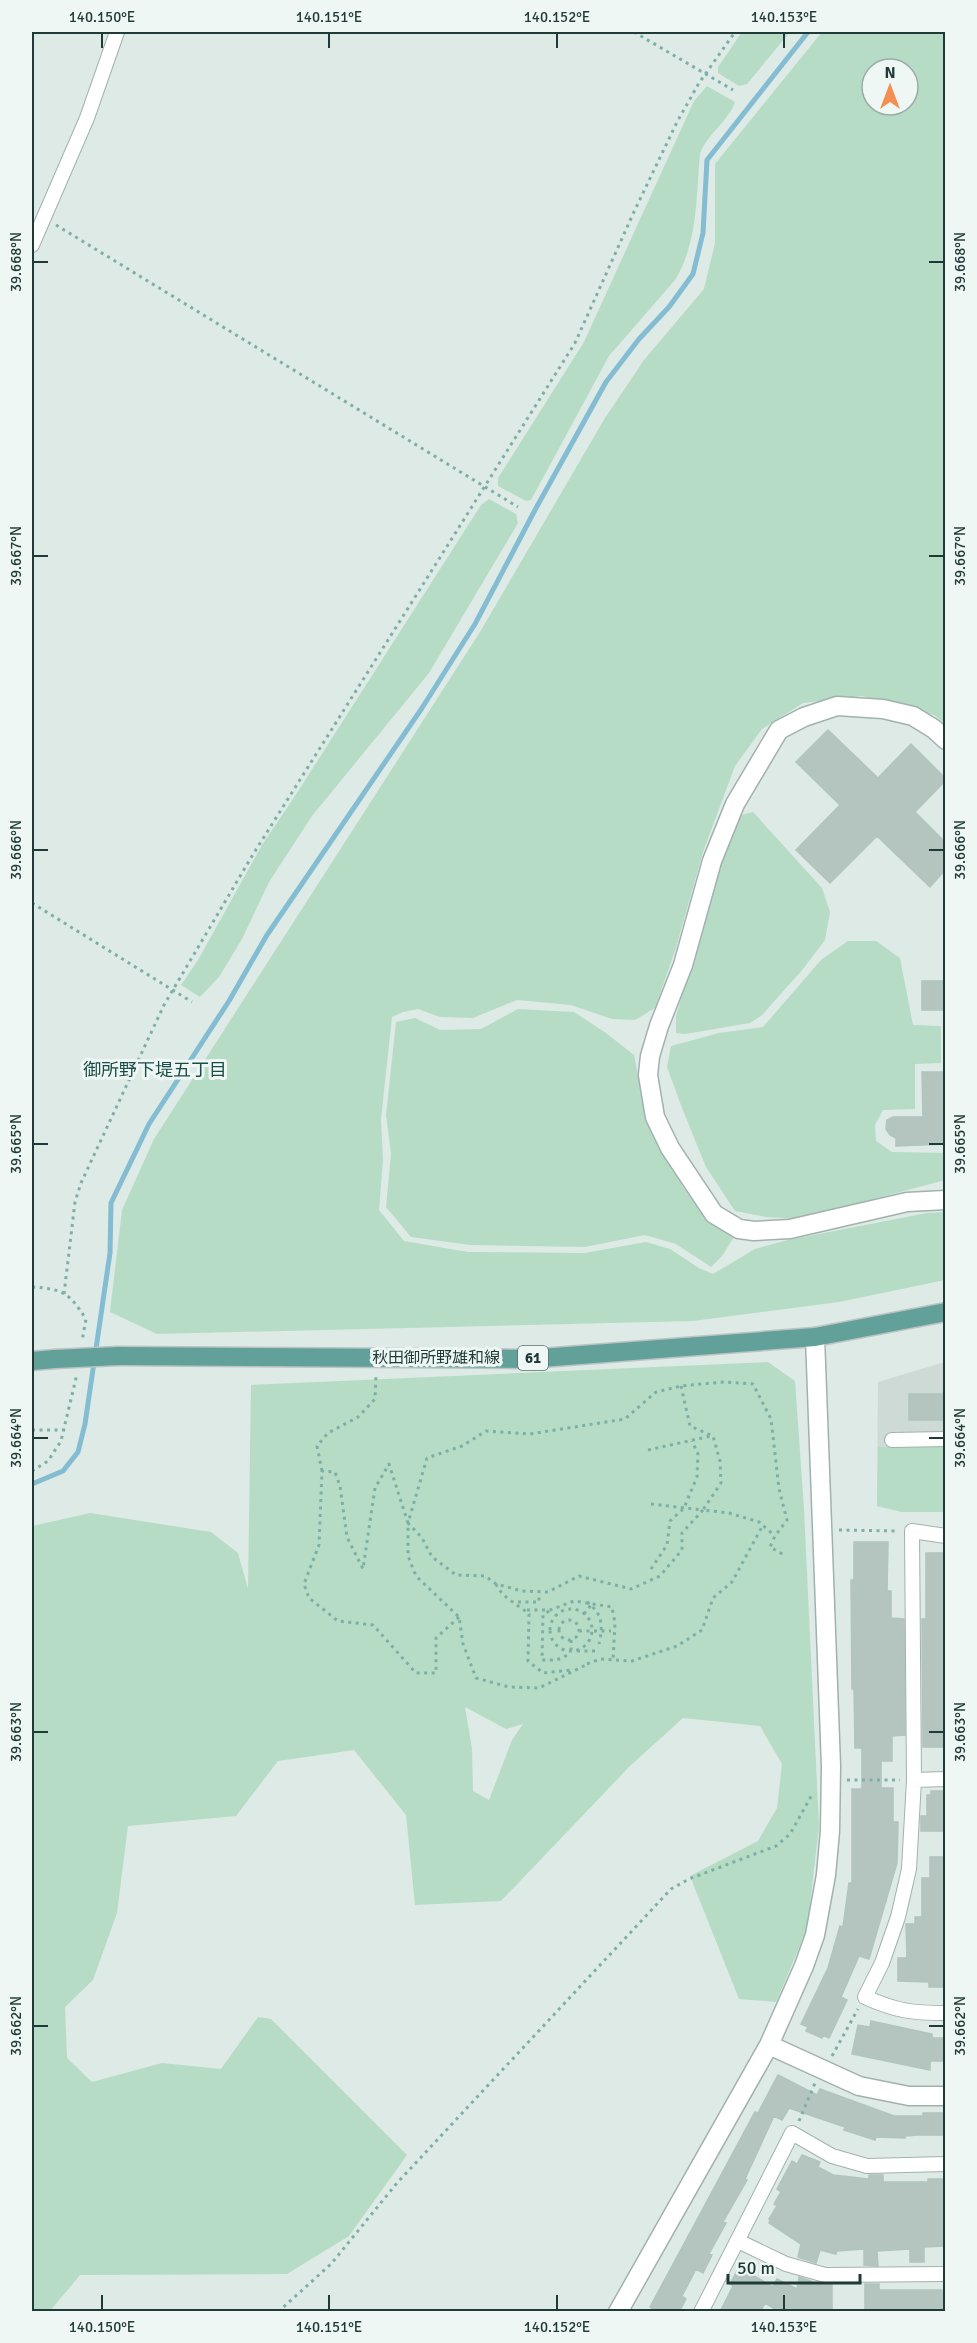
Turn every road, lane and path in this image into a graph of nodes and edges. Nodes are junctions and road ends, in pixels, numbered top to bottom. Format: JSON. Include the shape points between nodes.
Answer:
{"nodes":[{"id":1,"x":117,"y":32,"type":"edge"},
{"id":2,"x":633,"y":32,"type":"edge"},
{"id":3,"x":735,"y":32,"type":"edge"},
{"id":4,"x":705,"y":74,"type":"junction"},
{"id":5,"x":733,"y":90,"type":"dead end"},
{"id":6,"x":44,"y":218,"type":"junction"},
{"id":7,"x":32,"y":245,"type":"edge"},
{"id":8,"x":485,"y":488,"type":"junction"},
{"id":9,"x":518,"y":507,"type":"dead end"},
{"id":10,"x":945,"y":740,"type":"edge"},
{"id":11,"x":32,"y":903,"type":"edge"},
{"id":12,"x":173,"y":991,"type":"junction"},
{"id":13,"x":192,"y":1002,"type":"dead end"},
{"id":14,"x":945,"y":1200,"type":"edge"},
{"id":15,"x":32,"y":1287,"type":"edge"},
{"id":16,"x":64,"y":1294,"type":"junction"},
{"id":17,"x":945,"y":1312,"type":"edge"},
{"id":18,"x":815,"y":1337,"type":"junction"},
{"id":19,"x":81,"y":1352,"type":"dead end"},
{"id":20,"x":376,"y":1358,"type":"junction"},
{"id":21,"x":32,"y":1360,"type":"edge"},
{"id":22,"x":77,"y":1373,"type":"dead end"},
{"id":23,"x":681,"y":1386,"type":"junction"},
{"id":24,"x":32,"y":1430,"type":"edge"},
{"id":25,"x":64,"y":1430,"type":"junction"},
{"id":26,"x":713,"y":1436,"type":"junction"},
{"id":27,"x":945,"y":1439,"type":"edge"},
{"id":28,"x":892,"y":1440,"type":"dead end"},
{"id":29,"x":692,"y":1441,"type":"junction"},
{"id":30,"x":648,"y":1450,"type":"dead end"},
{"id":31,"x":32,"y":1471,"type":"edge"},
{"id":32,"x":322,"y":1471,"type":"junction"},
{"id":33,"x":651,"y":1504,"type":"dead end"},
{"id":34,"x":684,"y":1508,"type":"junction"},
{"id":35,"x":702,"y":1510,"type":"junction"},
{"id":36,"x":408,"y":1522,"type":"junction"},
{"id":37,"x":763,"y":1525,"type":"junction"},
{"id":38,"x":839,"y":1530,"type":"dead end"},
{"id":39,"x":912,"y":1531,"type":"junction"},
{"id":40,"x":775,"y":1536,"type":"junction"},
{"id":41,"x":945,"y":1536,"type":"edge"},
{"id":42,"x":784,"y":1555,"type":"dead end"},
{"id":43,"x":651,"y":1569,"type":"dead end"},
{"id":44,"x":496,"y":1584,"type":"junction"},
{"id":45,"x":539,"y":1591,"type":"junction"},
{"id":46,"x":586,"y":1601,"type":"junction"},
{"id":47,"x":517,"y":1602,"type":"junction"},
{"id":48,"x":591,"y":1605,"type":"junction"},
{"id":49,"x":570,"y":1609,"type":"junction"},
{"id":50,"x":525,"y":1610,"type":"junction"},
{"id":51,"x":550,"y":1610,"type":"junction"},
{"id":52,"x":584,"y":1614,"type":"junction"},
{"id":53,"x":459,"y":1617,"type":"junction"},
{"id":54,"x":569,"y":1620,"type":"junction"},
{"id":55,"x":559,"y":1631,"type":"junction"},
{"id":56,"x":579,"y":1631,"type":"junction"},
{"id":57,"x":592,"y":1631,"type":"junction"},
{"id":58,"x":602,"y":1631,"type":"junction"},
{"id":59,"x":611,"y":1631,"type":"dead end"},
{"id":60,"x":550,"y":1632,"type":"junction"},
{"id":61,"x":570,"y":1640,"type":"junction"},
{"id":62,"x":599,"y":1644,"type":"dead end"},
{"id":63,"x":571,"y":1651,"type":"junction"},
{"id":64,"x":598,"y":1651,"type":"dead end"},
{"id":65,"x":613,"y":1660,"type":"junction"},
{"id":66,"x":588,"y":1664,"type":"junction"},
{"id":67,"x":945,"y":1779,"type":"edge"},
{"id":68,"x":845,"y":1780,"type":"dead end"},
{"id":69,"x":914,"y":1780,"type":"junction"},
{"id":70,"x":813,"y":1792,"type":"dead end"},
{"id":71,"x":865,"y":1997,"type":"junction"},
{"id":72,"x":945,"y":2013,"type":"edge"},
{"id":73,"x":769,"y":2045,"type":"junction"},
{"id":74,"x":830,"y":2059,"type":"dead end"},
{"id":75,"x":816,"y":2080,"type":"dead end"},
{"id":76,"x":945,"y":2096,"type":"edge"},
{"id":77,"x":792,"y":2133,"type":"junction"},
{"id":78,"x":945,"y":2164,"type":"edge"},
{"id":79,"x":738,"y":2241,"type":"junction"},
{"id":80,"x":945,"y":2274,"type":"edge"},
{"id":81,"x":278,"y":2312,"type":"edge"},
{"id":82,"x":618,"y":2312,"type":"edge"},
{"id":83,"x":701,"y":2312,"type":"edge"}],
"edges":[{"from":1,"to":6,"type":"street","via":[[87,118]]},
{"from":2,"to":4,"type":"path"},
{"from":3,"to":4,"type":"path"},
{"from":4,"to":5,"type":"path"},
{"from":4,"to":8,"type":"path","via":[[662,153],[575,343]]},
{"from":6,"to":7,"type":"street"},
{"from":6,"to":8,"type":"path"},
{"from":8,"to":9,"type":"path"},
{"from":8,"to":12,"type":"path","via":[[252,856]]},
{"from":10,"to":14,"type":"street","via":[[913,717],[883,709],[837,706],[779,730],[735,804],[712,861],[683,966],[650,1056],[648,1075],[655,1118],[670,1148],[714,1214],[739,1229],[790,1229],[908,1202]]},
{"from":11,"to":12,"type":"path"},
{"from":12,"to":13,"type":"path"},
{"from":12,"to":16,"type":"path","via":[[81,1183],[75,1202]]},
{"from":15,"to":16,"type":"path"},
{"from":16,"to":19,"type":"path","via":[[71,1296],[86,1319]]},
{"from":17,"to":18,"type":"main road","name":"秋田御所野雄和線","number":"61"},
{"from":18,"to":20,"type":"main road","name":"秋田御所野雄和線","number":"61","via":[[528,1359]]},
{"from":18,"to":73,"type":"street","via":[[830,1699],[830,1831],[815,1935]]},
{"from":20,"to":21,"type":"main road","name":"秋田御所野雄和線","number":"61","bridge":true,"via":[[118,1356]]},
{"from":20,"to":32,"type":"path","via":[[375,1399],[358,1417],[328,1433],[317,1446]]},
{"from":22,"to":25,"type":"path"},
{"from":23,"to":26,"type":"path","via":[[690,1426]]},
{"from":23,"to":36,"type":"path","via":[[656,1392],[625,1419],[530,1434],[486,1431],[462,1446],[427,1458]]},
{"from":23,"to":40,"type":"path","via":[[753,1383],[771,1419],[787,1521]]},
{"from":24,"to":25,"type":"path"},
{"from":25,"to":31,"type":"path","via":[[48,1461]]},
{"from":26,"to":29,"type":"path"},
{"from":26,"to":35,"type":"path","via":[[721,1484]]},
{"from":27,"to":28,"type":"street"},
{"from":29,"to":30,"type":"path"},
{"from":29,"to":34,"type":"path","via":[[698,1454],[697,1477]]},
{"from":32,"to":36,"type":"path","via":[[335,1472],[347,1537],[363,1569],[375,1488],[389,1464]]},
{"from":32,"to":53,"type":"path","via":[[319,1545],[304,1584],[309,1598],[338,1621],[373,1624],[416,1673],[436,1673],[436,1638]]},
{"from":33,"to":34,"type":"path"},
{"from":34,"to":35,"type":"path"},
{"from":34,"to":43,"type":"path","via":[[670,1521],[667,1545]]},
{"from":35,"to":37,"type":"path"},
{"from":35,"to":45,"type":"path","via":[[682,1533],[682,1550],[660,1576],[631,1589],[579,1576],[549,1592]]},
{"from":36,"to":44,"type":"path","via":[[432,1557],[456,1575],[485,1576]]},
{"from":36,"to":53,"type":"path","via":[[408,1556],[416,1576]]},
{"from":37,"to":40,"type":"path"},
{"from":37,"to":65,"type":"path","via":[[732,1582],[713,1598],[702,1630],[677,1646],[632,1661]]},
{"from":38,"to":39,"type":"path"},
{"from":39,"to":41,"type":"street"},
{"from":39,"to":69,"type":"street"},
{"from":40,"to":42,"type":"path","via":[[770,1547]]},
{"from":44,"to":45,"type":"path"},
{"from":44,"to":47,"type":"path","via":[[499,1592]]},
{"from":45,"to":47,"type":"path","via":[[539,1602]]},
{"from":46,"to":48,"type":"path"},
{"from":46,"to":51,"type":"path"},
{"from":46,"to":65,"type":"path","via":[[612,1607]]},
{"from":47,"to":50,"type":"path"},
{"from":48,"to":52,"type":"path"},
{"from":48,"to":58,"type":"path","via":[[602,1623]]},
{"from":49,"to":52,"type":"path"},
{"from":49,"to":54,"type":"path"},
{"from":49,"to":60,"type":"path","via":[[553,1619]]},
{"from":50,"to":51,"type":"path"},
{"from":50,"to":66,"type":"path","via":[[529,1614],[528,1661],[543,1673]]},
{"from":51,"to":63,"type":"path","via":[[543,1615],[542,1660],[557,1661]]},
{"from":52,"to":57,"type":"path"},
{"from":53,"to":66,"type":"path","via":[[463,1644],[476,1678],[509,1687],[539,1688]]},
{"from":54,"to":55,"type":"path","via":[[562,1622]]},
{"from":54,"to":56,"type":"path","via":[[576,1622]]},
{"from":55,"to":60,"type":"path"},
{"from":55,"to":61,"type":"path"},
{"from":56,"to":57,"type":"path"},
{"from":56,"to":61,"type":"path"},
{"from":57,"to":58,"type":"path"},
{"from":57,"to":63,"type":"path","via":[[584,1647]]},
{"from":58,"to":59,"type":"path"},
{"from":58,"to":62,"type":"path"},
{"from":60,"to":63,"type":"path","via":[[556,1646]]},
{"from":61,"to":63,"type":"path"},
{"from":63,"to":64,"type":"path"},
{"from":65,"to":66,"type":"path","via":[[600,1659]]},
{"from":67,"to":69,"type":"street"},
{"from":68,"to":69,"type":"path"},
{"from":69,"to":71,"type":"street","via":[[906,1888],[882,1963]]},
{"from":70,"to":81,"type":"path","via":[[790,1834],[776,1846],[671,1889],[412,2166],[331,2264]]},
{"from":71,"to":72,"type":"street","via":[[912,2013]]},
{"from":71,"to":74,"type":"path"},
{"from":73,"to":76,"type":"street","via":[[859,2085],[909,2096]]},
{"from":73,"to":82,"type":"street"},
{"from":75,"to":77,"type":"path","via":[[805,2112]]},
{"from":77,"to":78,"type":"street","via":[[832,2156],[867,2166]]},
{"from":77,"to":79,"type":"street"},
{"from":79,"to":80,"type":"street","via":[[786,2264],[825,2274]]},
{"from":79,"to":83,"type":"street"}]}
